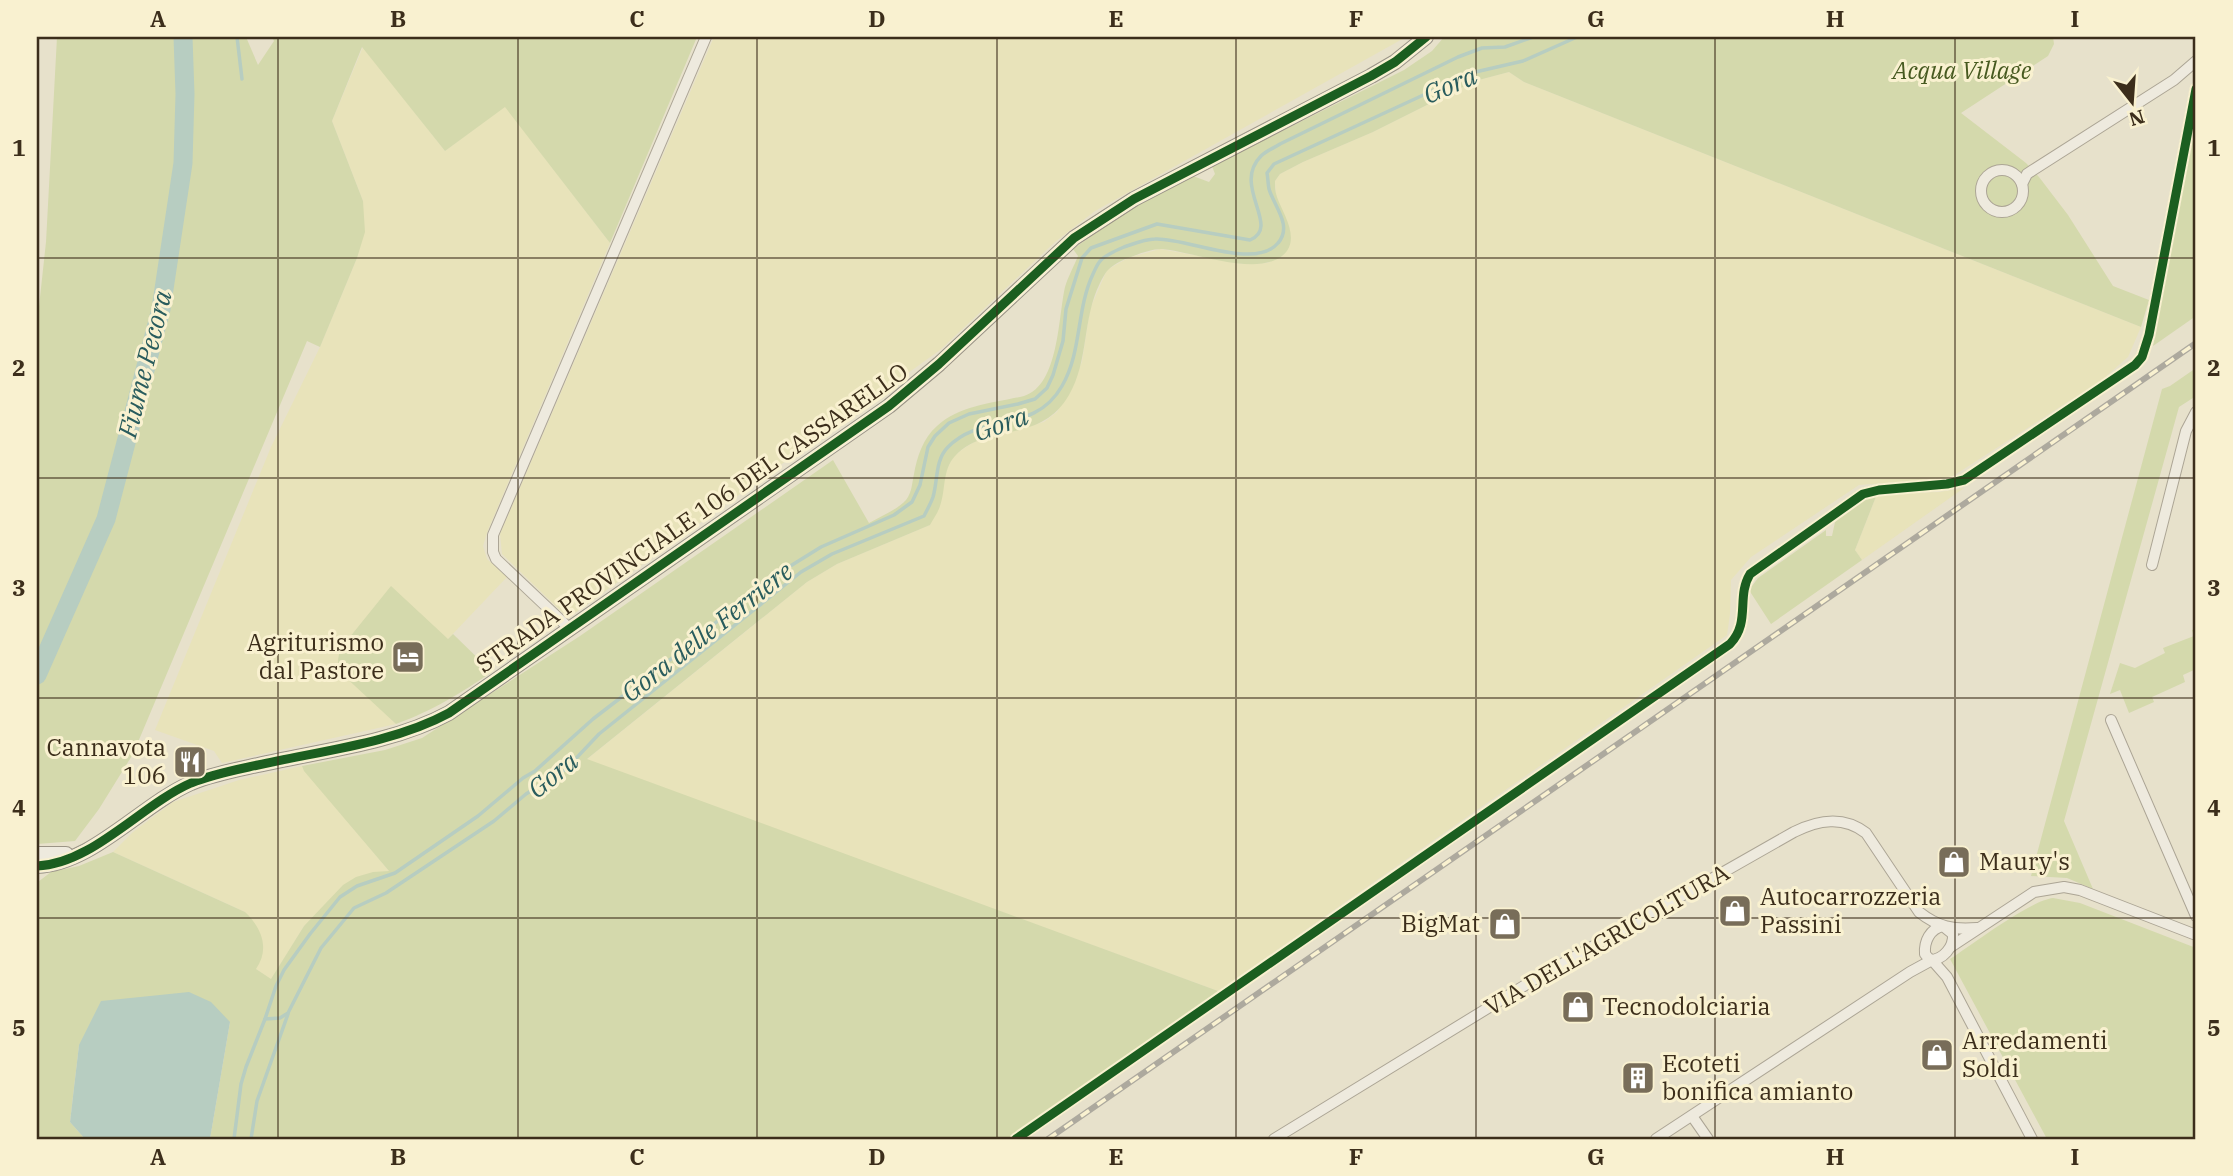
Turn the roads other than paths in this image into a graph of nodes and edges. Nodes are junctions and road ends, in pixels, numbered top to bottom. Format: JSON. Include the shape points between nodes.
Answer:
{"nodes":[{"id":1,"x":706,"y":37,"type":"edge"},
{"id":2,"x":1426,"y":37,"type":"edge"},
{"id":3,"x":2196,"y":61,"type":"edge"},
{"id":4,"x":2196,"y":89,"type":"edge"},
{"id":5,"x":2033,"y":170,"type":"junction"},
{"id":6,"x":2015,"y":174,"type":"junction"},
{"id":7,"x":2022,"y":184,"type":"junction"},
{"id":8,"x":2196,"y":412,"type":"edge"},
{"id":9,"x":2152,"y":565,"type":"dead end"},
{"id":10,"x":570,"y":629,"type":"junction"},
{"id":11,"x":2111,"y":720,"type":"dead end"},
{"id":12,"x":78,"y":853,"type":"junction"},
{"id":13,"x":37,"y":854,"type":"edge"},
{"id":14,"x":37,"y":866,"type":"edge"},
{"id":15,"x":1919,"y":912,"type":"junction"},
{"id":16,"x":2196,"y":916,"type":"edge"},
{"id":17,"x":1943,"y":926,"type":"junction"},
{"id":18,"x":1977,"y":928,"type":"junction"},
{"id":19,"x":2196,"y":935,"type":"edge"},
{"id":20,"x":1925,"y":944,"type":"junction"},
{"id":21,"x":1948,"y":950,"type":"junction"},
{"id":22,"x":1932,"y":960,"type":"junction"},
{"id":23,"x":1910,"y":972,"type":"junction"},
{"id":24,"x":1947,"y":976,"type":"junction"},
{"id":25,"x":1692,"y":1115,"type":"junction"},
{"id":26,"x":2030,"y":1138,"type":"edge"},
{"id":27,"x":1016,"y":1139,"type":"edge"},
{"id":28,"x":1274,"y":1139,"type":"edge"},
{"id":29,"x":1656,"y":1139,"type":"edge"},
{"id":30,"x":1708,"y":1139,"type":"edge"}],
"edges":[{"from":1,"to":10,"type":"street","via":[[493,535],[496,559]]},
{"from":2,"to":10,"type":"street","name":"STRADA PROVINCIALE 106 DEL CASSARELLO","via":[[1371,76],[1099,220],[896,401]]},
{"from":3,"to":5,"type":"street","via":[[2185,73]]},
{"from":4,"to":27,"type":"street","via":[[2149,335],[2135,365],[1964,480],[1867,492],[1843,507],[1750,574],[1741,629],[1730,644]]},
{"from":5,"to":6,"type":"street"},
{"from":5,"to":7,"type":"street"},
{"from":6,"to":7,"type":"street"},
{"from":6,"to":7,"type":"street","via":[[1998,169],[1987,175],[1980,191],[1984,203],[1994,211],[2011,210],[2023,196]]},
{"from":8,"to":9,"type":"street","via":[[2186,431]]},
{"from":10,"to":12,"type":"street","name":"STRADA PROVINCIALE 106 DEL CASSARELLO","via":[[433,721],[397,734],[204,778],[157,801]]},
{"from":11,"to":16,"type":"street"},
{"from":12,"to":13,"type":"street","name":"STRADA PROVINCIALE 106 DEL CASSARELLO"},
{"from":12,"to":14,"type":"street","name":"STRADA PROVINCIALE 106 DEL CASSARELLO"},
{"from":15,"to":17,"type":"street","name":"VIA DELL'AGRICOLTURA"},
{"from":15,"to":20,"type":"street","name":"VIA DELL'AGRICOLTURA"},
{"from":15,"to":28,"type":"street","name":"VIA DELL'AGRICOLTURA","via":[[1866,833],[1842,821],[1816,822],[1532,981]]},
{"from":17,"to":18,"type":"street"},
{"from":17,"to":20,"type":"street","via":[[1932,931]]},
{"from":17,"to":21,"type":"street","via":[[1953,934]]},
{"from":18,"to":19,"type":"street","via":[[2034,892],[2064,887]]},
{"from":18,"to":21,"type":"street"},
{"from":20,"to":22,"type":"street","via":[[1926,956]]},
{"from":20,"to":23,"type":"street"},
{"from":21,"to":22,"type":"street"},
{"from":21,"to":24,"type":"street"},
{"from":22,"to":23,"type":"street"},
{"from":22,"to":24,"type":"street"},
{"from":23,"to":25,"type":"street"},
{"from":24,"to":26,"type":"street"},
{"from":25,"to":29,"type":"street"},
{"from":25,"to":30,"type":"street"}]}
